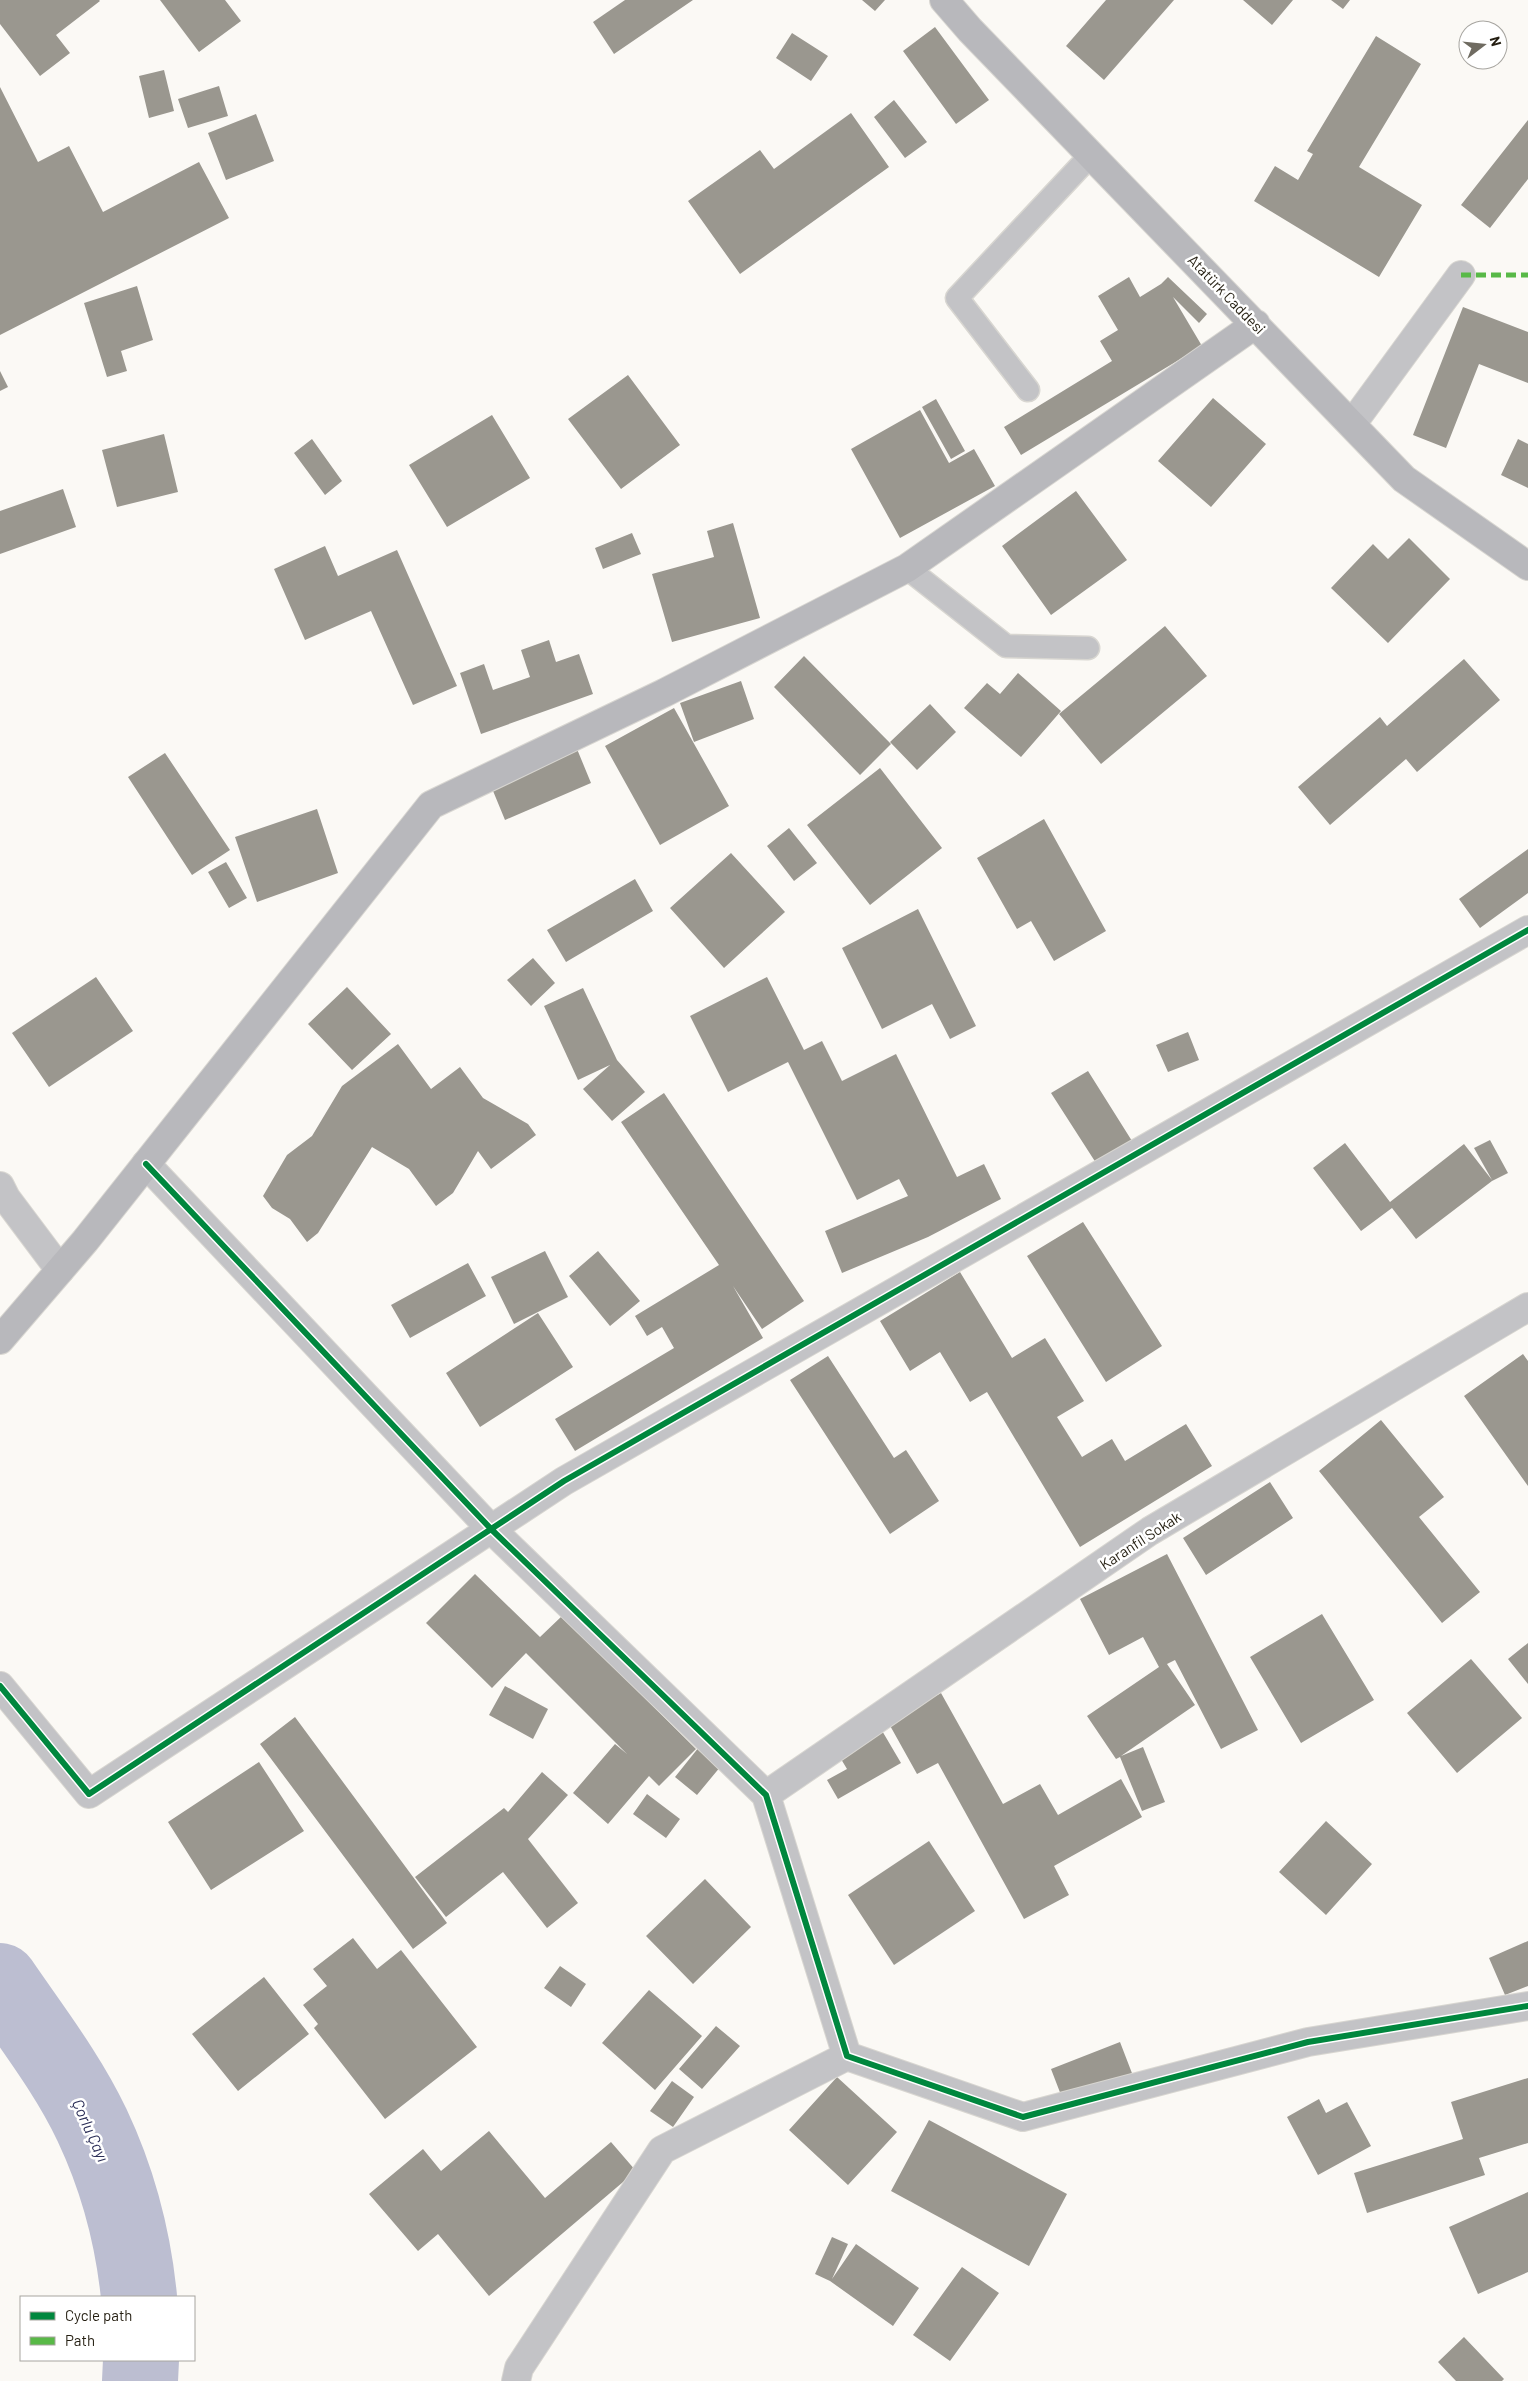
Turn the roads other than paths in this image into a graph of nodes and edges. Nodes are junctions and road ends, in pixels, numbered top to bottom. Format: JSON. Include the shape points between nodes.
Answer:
{"nodes":[{"id":1,"x":944,"y":0,"type":"edge"},
{"id":2,"x":1092,"y":155,"type":"junction"},
{"id":3,"x":1461,"y":275,"type":"dead end"},
{"id":4,"x":1256,"y":324,"type":"junction"},
{"id":5,"x":1028,"y":390,"type":"dead end"},
{"id":6,"x":1352,"y":424,"type":"junction"},
{"id":7,"x":1528,"y":566,"type":"edge"},
{"id":8,"x":906,"y":568,"type":"junction"},
{"id":9,"x":1088,"y":648,"type":"dead end"},
{"id":10,"x":1528,"y":930,"type":"edge"},
{"id":11,"x":146,"y":1164,"type":"junction"},
{"id":12,"x":0,"y":1186,"type":"edge"},
{"id":13,"x":60,"y":1270,"type":"junction"},
{"id":14,"x":1528,"y":1308,"type":"edge"},
{"id":15,"x":0,"y":1340,"type":"edge"},
{"id":16,"x":491,"y":1529,"type":"junction"},
{"id":17,"x":0,"y":1686,"type":"edge"},
{"id":18,"x":766,"y":1795,"type":"junction"},
{"id":19,"x":1528,"y":2006,"type":"edge"},
{"id":20,"x":847,"y":2056,"type":"junction"},
{"id":21,"x":516,"y":2381,"type":"edge"}],
"edges":[{"from":1,"to":2,"type":"street","name":"Atatürk Caddesi"},
{"from":2,"to":4,"type":"street","name":"Atatürk Caddesi"},
{"from":2,"to":5,"type":"lane","via":[[958,298]]},
{"from":3,"to":6,"type":"street"},
{"from":4,"to":6,"type":"street","name":"Atatürk Caddesi"},
{"from":4,"to":8,"type":"street"},
{"from":6,"to":7,"type":"street","name":"Atatürk Caddesi","via":[[1404,479]]},
{"from":8,"to":9,"type":"lane","via":[[1006,646]]},
{"from":8,"to":11,"type":"street","via":[[664,693],[431,805]]},
{"from":10,"to":16,"type":"street","via":[[573,1476]]},
{"from":11,"to":13,"type":"street"},
{"from":11,"to":16,"type":"street"},
{"from":12,"to":13,"type":"street"},
{"from":13,"to":15,"type":"street"},
{"from":14,"to":18,"type":"street","name":"Karanfil Sokak","via":[[1150,1531]]},
{"from":16,"to":17,"type":"street","via":[[89,1794]]},
{"from":16,"to":18,"type":"street"},
{"from":18,"to":20,"type":"street"},
{"from":19,"to":20,"type":"street","via":[[1308,2042],[1023,2118]]},
{"from":20,"to":21,"type":"street","via":[[662,2150],[519,2368]]}]}
